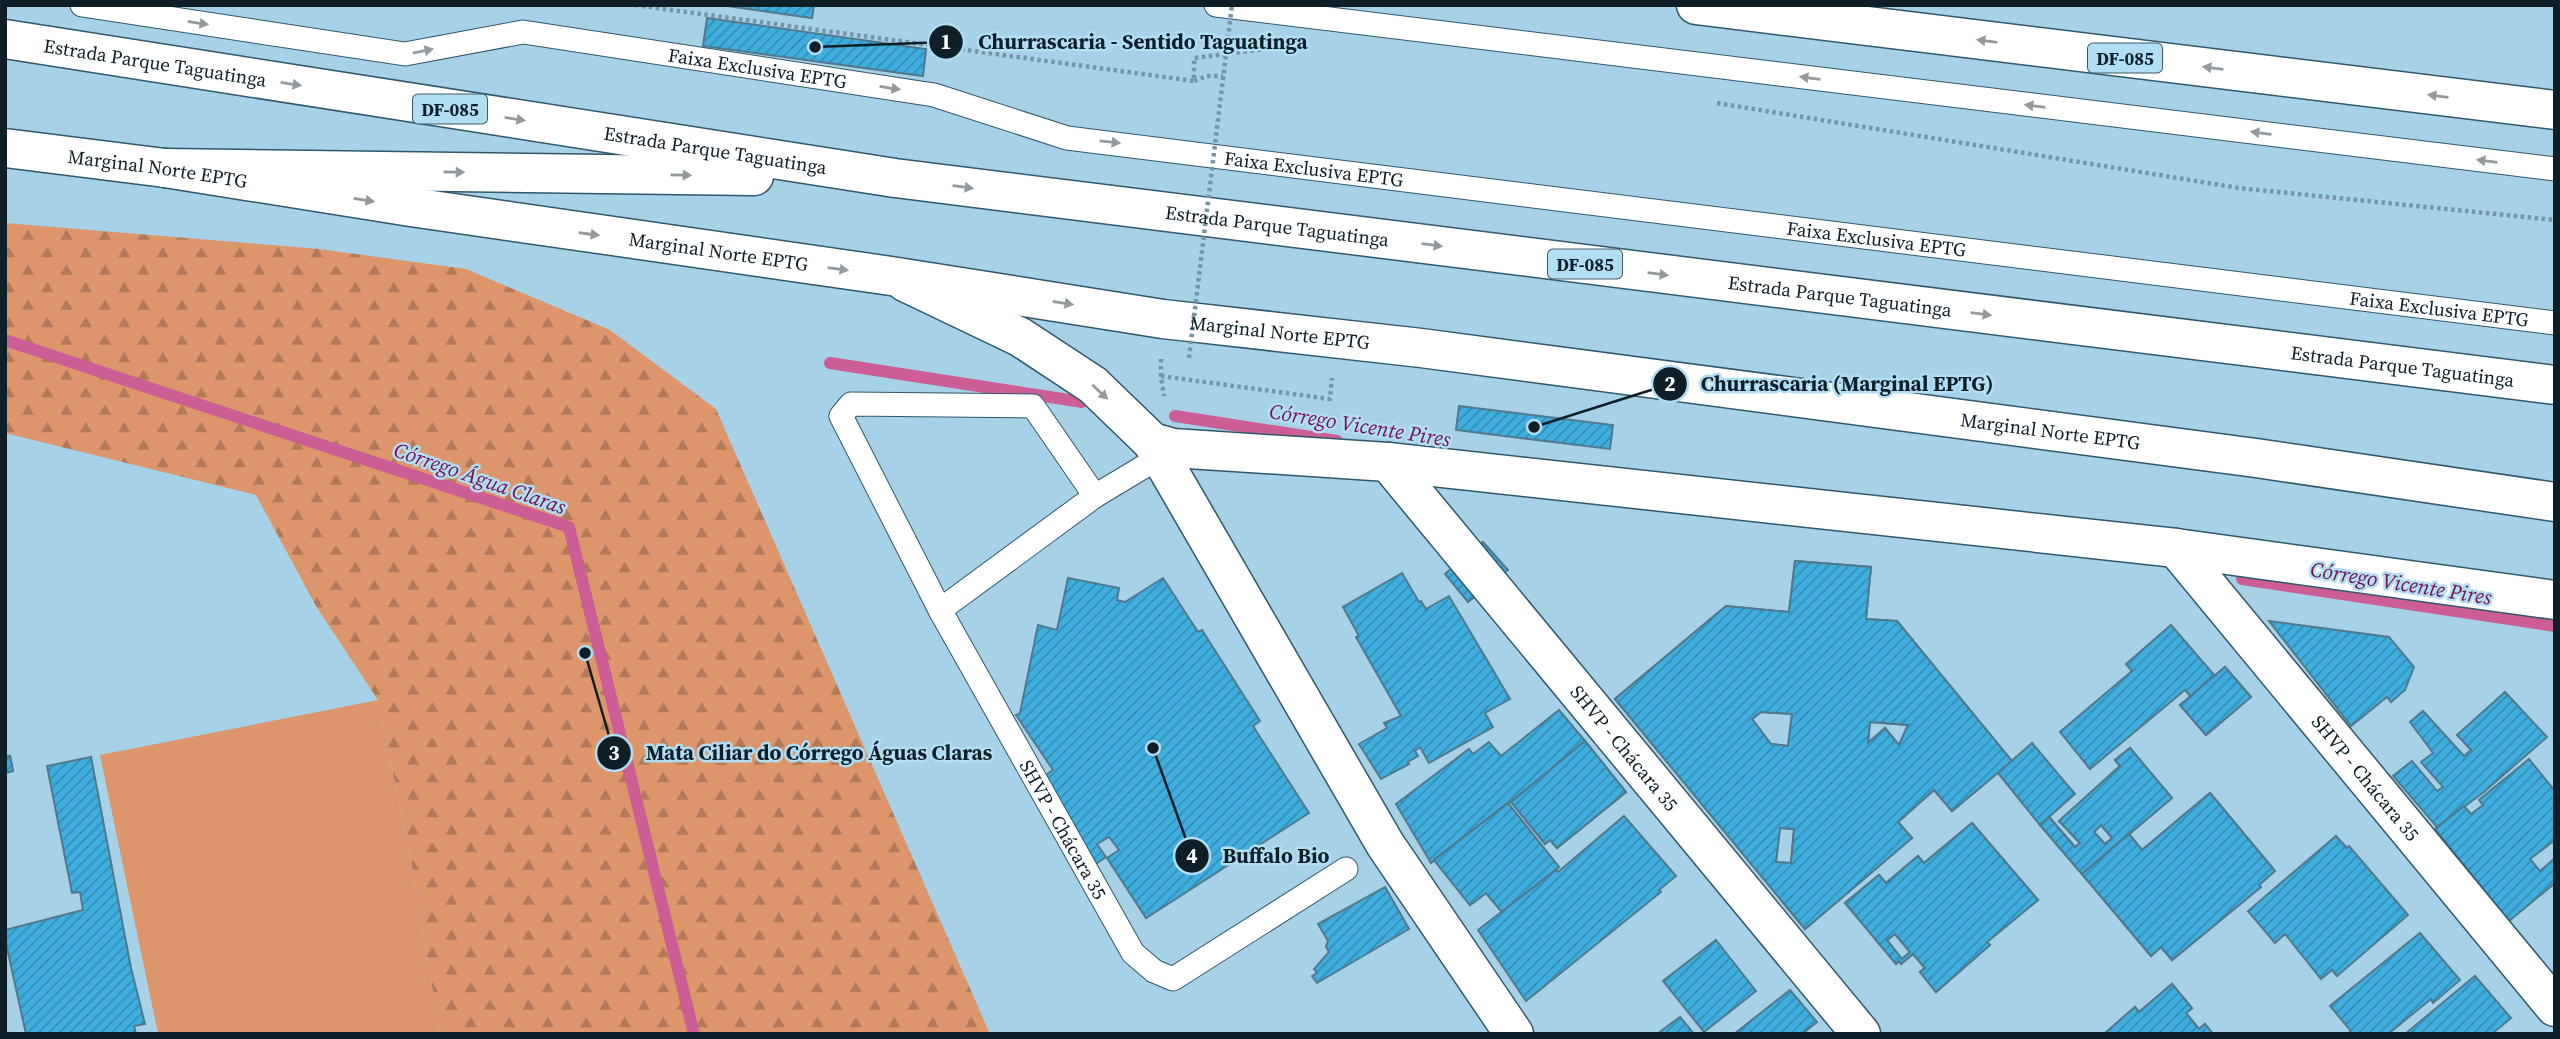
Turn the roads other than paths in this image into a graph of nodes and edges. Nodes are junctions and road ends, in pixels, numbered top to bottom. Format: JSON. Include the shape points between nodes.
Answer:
{"nodes":[{"id":1,"x":82,"y":5,"type":"edge"},
{"id":2,"x":1216,"y":5,"type":"edge"},
{"id":3,"x":1696,"y":5,"type":"edge"},
{"id":4,"x":5,"y":39,"type":"edge"},
{"id":5,"x":2555,"y":110,"type":"edge"},
{"id":6,"x":5,"y":148,"type":"edge"},
{"id":7,"x":165,"y":168,"type":"junction"},
{"id":8,"x":2555,"y":169,"type":"edge"},
{"id":9,"x":895,"y":178,"type":"junction"},
{"id":10,"x":891,"y":276,"type":"junction"},
{"id":11,"x":2555,"y":323,"type":"edge"},
{"id":12,"x":2555,"y":385,"type":"edge"},
{"id":13,"x":1161,"y":449,"type":"junction"},
{"id":14,"x":1388,"y":462,"type":"junction"},
{"id":15,"x":1095,"y":496,"type":"junction"},
{"id":16,"x":2555,"y":502,"type":"edge"},
{"id":17,"x":2176,"y":548,"type":"junction"},
{"id":18,"x":2555,"y":600,"type":"edge"},
{"id":19,"x":940,"y":610,"type":"junction"},
{"id":20,"x":1346,"y":869,"type":"dead end"},
{"id":21,"x":2555,"y":1007,"type":"edge"},
{"id":22,"x":1514,"y":1034,"type":"edge"},
{"id":23,"x":1861,"y":1034,"type":"edge"}],
"edges":[{"from":1,"to":11,"type":"lane","name":"Faixa Exclusiva EPTG","one_way":true,"via":[[405,54],[523,32],[934,95],[1067,138]]},
{"from":8,"to":2,"type":"lane","one_way":true},
{"from":5,"to":3,"type":"main road","number":"DF-085","one_way":true},
{"from":4,"to":9,"type":"main road","name":"Estrada Parque Taguatinga","number":"DF-085","one_way":true},
{"from":6,"to":7,"type":"main road","name":"Marginal Norte EPTG"},
{"from":7,"to":9,"type":"main road","one_way":true},
{"from":7,"to":10,"type":"main road","name":"Marginal Norte EPTG","one_way":true},
{"from":9,"to":12,"type":"main road","name":"Estrada Parque Taguatinga","number":"DF-085","one_way":true},
{"from":10,"to":13,"type":"main road","one_way":true,"via":[[1020,337],[1093,385]]},
{"from":10,"to":16,"type":"main road","name":"Marginal Norte EPTG","one_way":true,"via":[[1163,319],[1421,348],[2256,457]]},
{"from":13,"to":14,"type":"main road"},
{"from":13,"to":15,"type":"lane"},
{"from":13,"to":22,"type":"main road","via":[[1385,844]]},
{"from":14,"to":17,"type":"main road"},
{"from":14,"to":23,"type":"main road","name":"SHVP - Chácara 35"},
{"from":15,"to":19,"type":"lane"},
{"from":15,"to":19,"type":"lane","via":[[1033,406],[851,404],[841,416]]},
{"from":17,"to":18,"type":"main road"},
{"from":17,"to":21,"type":"main road","name":"SHVP - Chácara 35"},
{"from":19,"to":20,"type":"lane","name":"SHVP - Chácara 35","via":[[1133,953],[1154,971],[1173,979]]}]}
